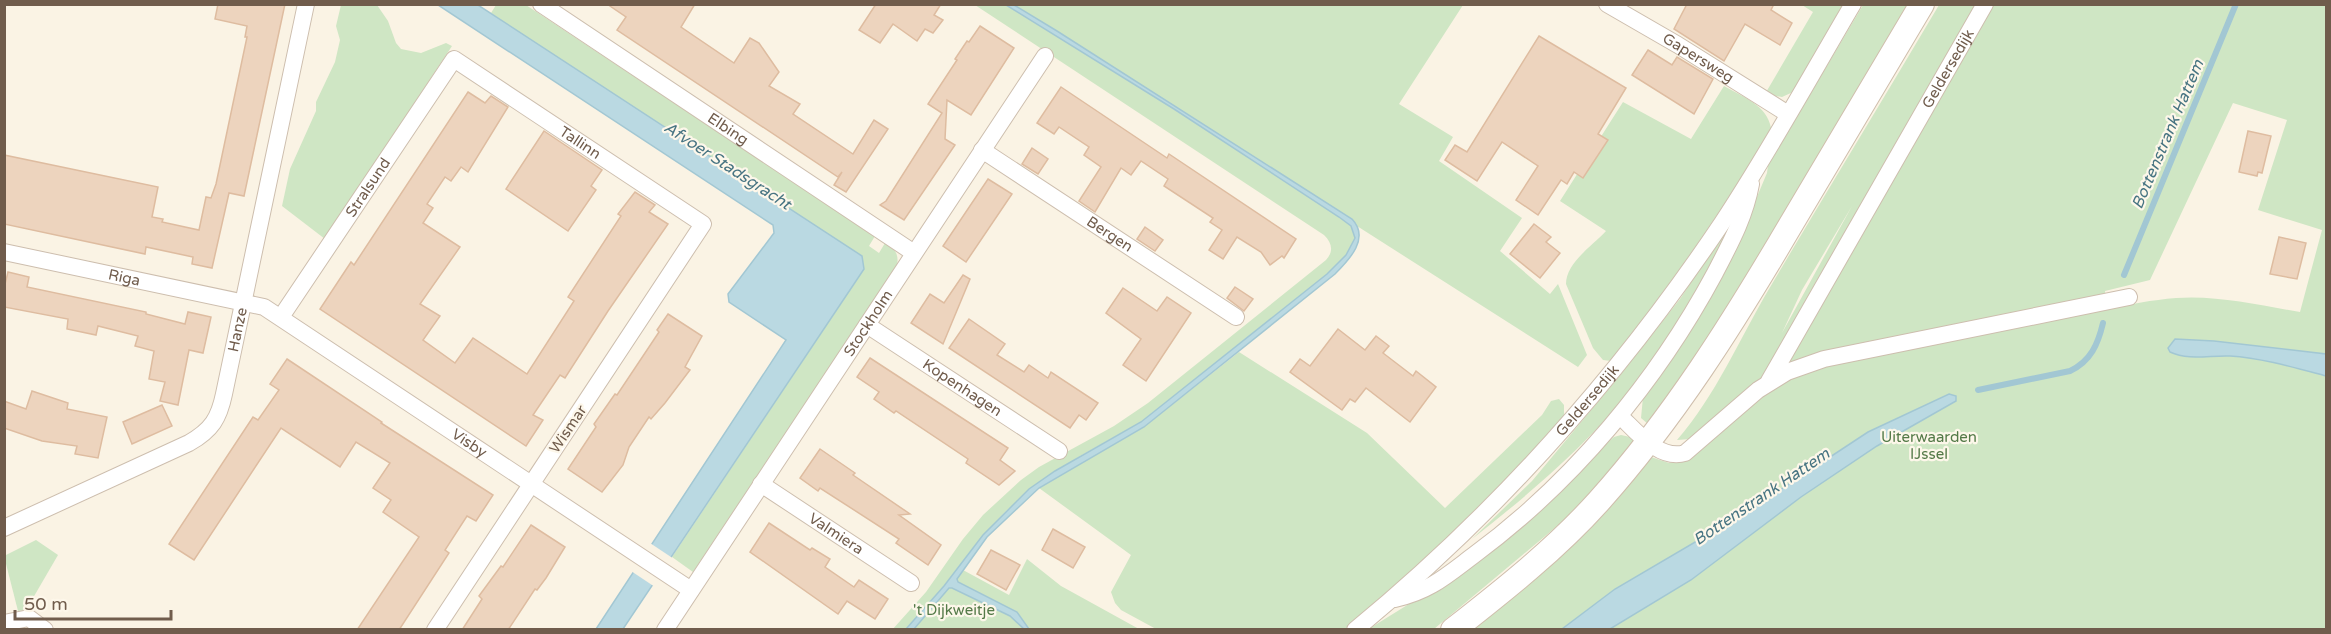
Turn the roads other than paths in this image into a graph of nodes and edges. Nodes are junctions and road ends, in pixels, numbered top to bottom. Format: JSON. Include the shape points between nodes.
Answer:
{"nodes":[{"id":1,"x":306,"y":4,"type":"edge"},
{"id":2,"x":541,"y":4,"type":"edge"},
{"id":3,"x":1606,"y":4,"type":"edge"},
{"id":4,"x":1853,"y":4,"type":"edge"},
{"id":5,"x":1922,"y":4,"type":"edge"},
{"id":6,"x":1985,"y":4,"type":"edge"},
{"id":7,"x":1045,"y":56,"type":"dead end"},
{"id":8,"x":454,"y":59,"type":"joint"},
{"id":9,"x":1788,"y":114,"type":"junction"},
{"id":10,"x":982,"y":150,"type":"junction"},
{"id":11,"x":1753,"y":175,"type":"junction"},
{"id":12,"x":701,"y":228,"type":"joint"},
{"id":13,"x":4,"y":252,"type":"edge"},
{"id":14,"x":914,"y":253,"type":"junction"},
{"id":15,"x":2129,"y":297,"type":"dead end"},
{"id":16,"x":243,"y":301,"type":"junction"},
{"id":17,"x":281,"y":317,"type":"junction"},
{"id":18,"x":1236,"y":317,"type":"dead end"},
{"id":19,"x":867,"y":325,"type":"junction"},
{"id":20,"x":1768,"y":383,"type":"junction"},
{"id":21,"x":1620,"y":416,"type":"junction"},
{"id":22,"x":1649,"y":442,"type":"junction"},
{"id":23,"x":1059,"y":451,"type":"dead end"},
{"id":24,"x":531,"y":484,"type":"junction"},
{"id":25,"x":761,"y":484,"type":"junction"},
{"id":26,"x":4,"y":528,"type":"edge"},
{"id":27,"x":912,"y":583,"type":"dead end"},
{"id":28,"x":685,"y":586,"type":"junction"},
{"id":29,"x":1392,"y":599,"type":"junction"},
{"id":30,"x":4,"y":623,"type":"edge"},
{"id":31,"x":45,"y":630,"type":"edge"},
{"id":32,"x":435,"y":630,"type":"edge"},
{"id":33,"x":665,"y":630,"type":"edge"},
{"id":34,"x":1355,"y":630,"type":"edge"},
{"id":35,"x":1453,"y":630,"type":"edge"}],
"edges":[{"from":1,"to":16,"type":"street","name":"Hanze"},
{"from":2,"to":14,"type":"street","name":"Elbing"},
{"from":3,"to":9,"type":"street","name":"Gapersweg"},
{"from":4,"to":9,"type":"street","name":"Geldersedijk"},
{"from":5,"to":22,"type":"main road","via":[[1751,292],[1684,396]]},
{"from":6,"to":20,"type":"street","name":"Geldersedijk"},
{"from":7,"to":10,"type":"street","name":"Stockholm"},
{"from":8,"to":12,"type":"street","name":"Tallinn","via":[[703,224]]},
{"from":8,"to":17,"type":"street","name":"Stralsund"},
{"from":9,"to":11,"type":"street","name":"Geldersedijk"},
{"from":10,"to":14,"type":"street","name":"Stockholm"},
{"from":10,"to":18,"type":"street","name":"Bergen"},
{"from":11,"to":21,"type":"street","name":"Geldersedijk","via":[[1743,215],[1700,301]]},
{"from":11,"to":29,"type":"street","name":"Geldersedijk","via":[[1667,302],[1584,405],[1475,522]]},
{"from":12,"to":24,"type":"street","name":"Wismar"},
{"from":13,"to":16,"type":"street","name":"Riga"},
{"from":14,"to":19,"type":"street","name":"Stockholm"},
{"from":15,"to":20,"type":"street","name":"Geldersedijk","via":[[1824,359]]},
{"from":16,"to":17,"type":"street","name":"Visby"},
{"from":16,"to":26,"type":"street","name":"Hanze","via":[[221,409],[209,430],[189,443]]},
{"from":17,"to":24,"type":"street","name":"Visby"},
{"from":19,"to":23,"type":"street","name":"Kopenhagen"},
{"from":19,"to":25,"type":"street","name":"Stockholm"},
{"from":20,"to":22,"type":"street","name":"Geldersedijk","via":[[1684,453],[1664,454]]},
{"from":21,"to":22,"type":"street","name":"Geldersedijk"},
{"from":21,"to":29,"type":"street","name":"Geldersedijk","via":[[1501,535],[1429,588]]},
{"from":22,"to":35,"type":"main road","via":[[1566,533]]},
{"from":24,"to":28,"type":"street","name":"Visby"},
{"from":24,"to":32,"type":"street","name":"Wismar"},
{"from":25,"to":27,"type":"street","name":"Valmiera"},
{"from":25,"to":28,"type":"street","name":"Stockholm"},
{"from":28,"to":33,"type":"street","name":"Stockholm"},
{"from":29,"to":34,"type":"street","name":"Geldersedijk"},
{"from":30,"to":31,"type":"street","via":[[29,618]]}]}
